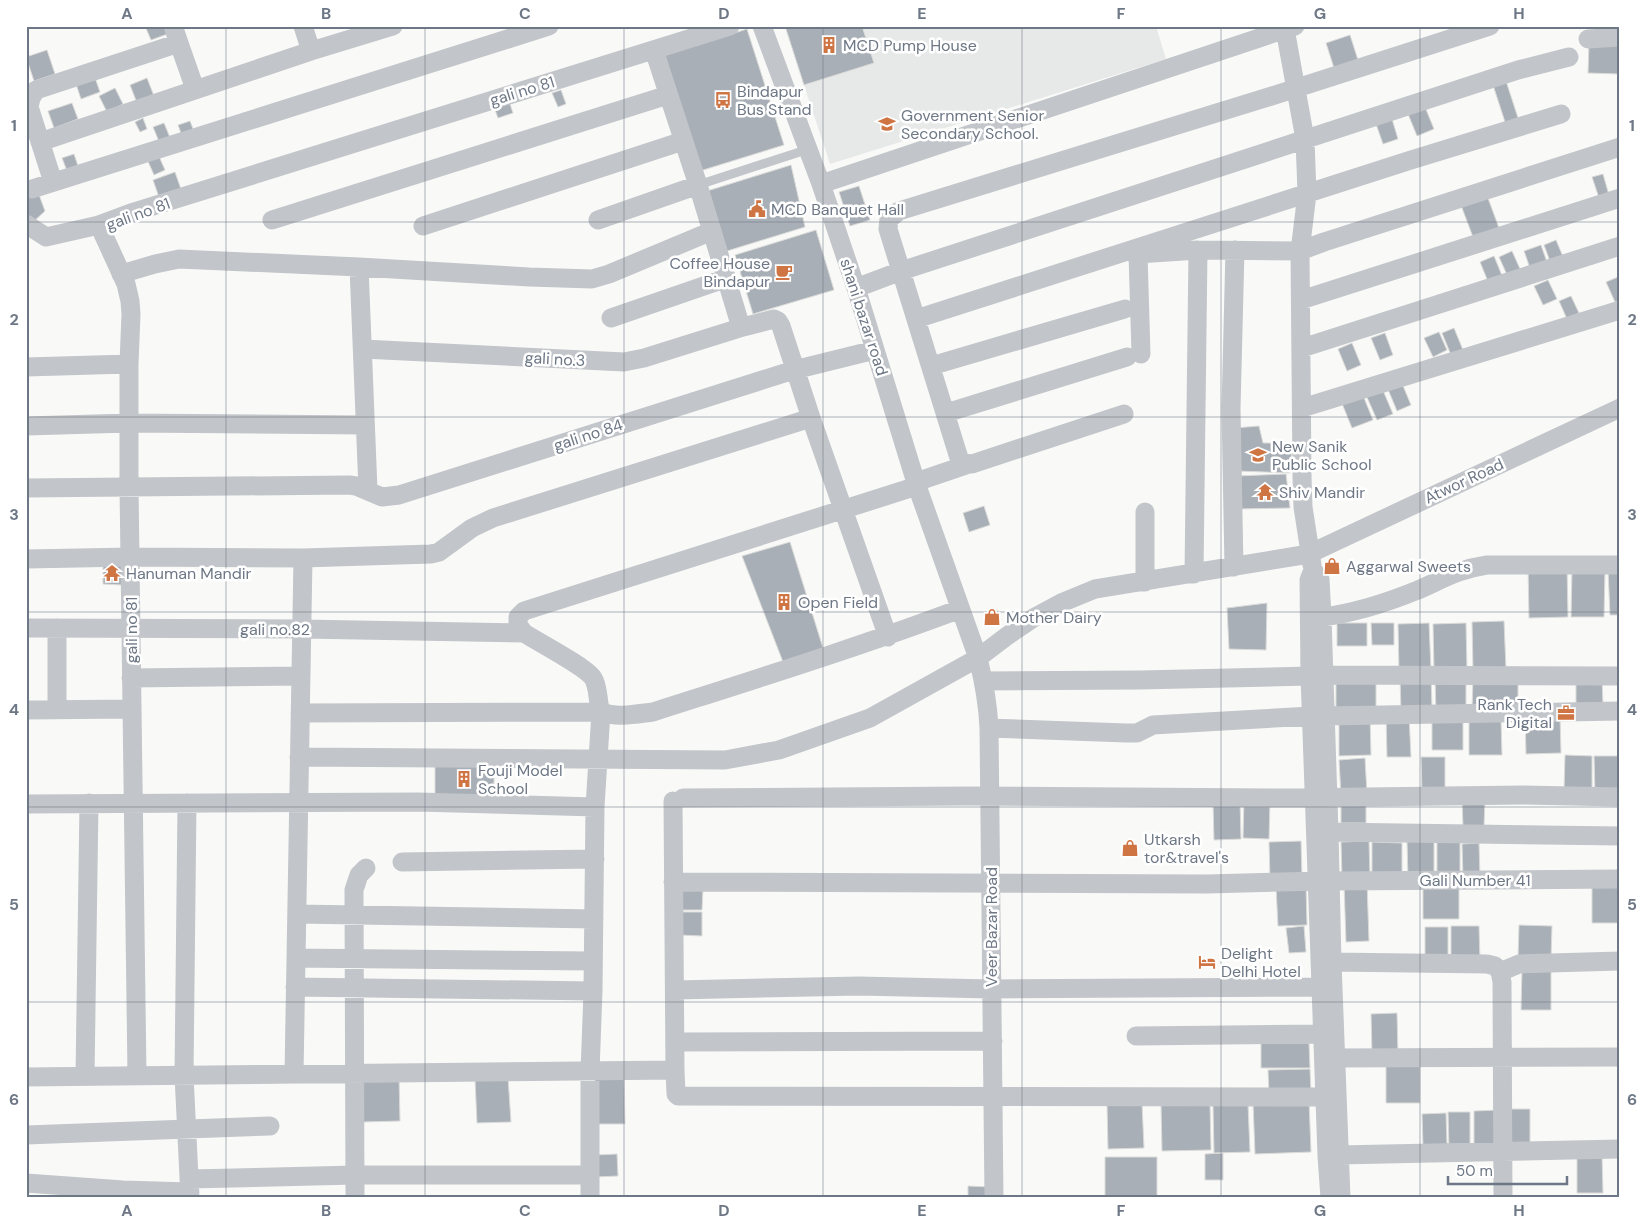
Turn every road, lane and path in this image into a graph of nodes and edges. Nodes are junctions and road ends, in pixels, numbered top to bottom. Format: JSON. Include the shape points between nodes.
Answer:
{"nodes":[{"id":1,"x":303,"y":26,"type":"edge"},
{"id":2,"x":393,"y":26,"type":"edge"},
{"id":3,"x":549,"y":26,"type":"edge"},
{"id":4,"x":730,"y":26,"type":"edge"},
{"id":5,"x":762,"y":26,"type":"edge"},
{"id":6,"x":1490,"y":26,"type":"edge"},
{"id":7,"x":1290,"y":28,"type":"edge"},
{"id":8,"x":689,"y":32,"type":"edge"},
{"id":9,"x":176,"y":35,"type":"edge"},
{"id":10,"x":1620,"y":37,"type":"edge"},
{"id":11,"x":1588,"y":39,"type":"dead end"},
{"id":12,"x":654,"y":50,"type":"junction"},
{"id":13,"x":311,"y":51,"type":"junction"},
{"id":14,"x":1568,"y":57,"type":"dead end"},
{"id":15,"x":1296,"y":88,"type":"junction"},
{"id":16,"x":195,"y":89,"type":"junction"},
{"id":17,"x":668,"y":95,"type":"junction"},
{"id":18,"x":1561,"y":114,"type":"dead end"},
{"id":19,"x":1305,"y":139,"type":"junction"},
{"id":20,"x":683,"y":141,"type":"junction"},
{"id":21,"x":40,"y":142,"type":"junction"},
{"id":22,"x":1620,"y":147,"type":"edge"},
{"id":23,"x":809,"y":150,"type":"junction"},
{"id":24,"x":53,"y":182,"type":"junction"},
{"id":25,"x":821,"y":184,"type":"junction"},
{"id":26,"x":698,"y":185,"type":"junction"},
{"id":27,"x":32,"y":189,"type":"dead end"},
{"id":28,"x":1306,"y":194,"type":"junction"},
{"id":29,"x":1620,"y":198,"type":"edge"},
{"id":30,"x":272,"y":220,"type":"dead end"},
{"id":31,"x":598,"y":220,"type":"dead end"},
{"id":32,"x":26,"y":224,"type":"edge"},
{"id":33,"x":99,"y":225,"type":"junction"},
{"id":34,"x":423,"y":226,"type":"dead end"},
{"id":35,"x":712,"y":231,"type":"junction"},
{"id":36,"x":26,"y":235,"type":"edge"},
{"id":37,"x":46,"y":237,"type":"junction"},
{"id":38,"x":1620,"y":246,"type":"edge"},
{"id":39,"x":1198,"y":250,"type":"junction"},
{"id":40,"x":1235,"y":250,"type":"junction"},
{"id":41,"x":1300,"y":251,"type":"junction"},
{"id":42,"x":359,"y":267,"type":"junction"},
{"id":43,"x":901,"y":272,"type":"junction"},
{"id":44,"x":121,"y":274,"type":"junction"},
{"id":45,"x":727,"y":278,"type":"junction"},
{"id":46,"x":856,"y":288,"type":"junction"},
{"id":47,"x":1301,"y":300,"type":"junction"},
{"id":48,"x":1125,"y":308,"type":"dead end"},
{"id":49,"x":1620,"y":310,"type":"edge"},
{"id":50,"x":611,"y":318,"type":"dead end"},
{"id":51,"x":916,"y":319,"type":"junction"},
{"id":52,"x":743,"y":327,"type":"junction"},
{"id":53,"x":1302,"y":348,"type":"junction"},
{"id":54,"x":363,"y":349,"type":"junction"},
{"id":55,"x":875,"y":350,"type":"junction"},
{"id":56,"x":129,"y":364,"type":"junction"},
{"id":57,"x":931,"y":366,"type":"junction"},
{"id":58,"x":26,"y":367,"type":"edge"},
{"id":59,"x":794,"y":370,"type":"junction"},
{"id":60,"x":1302,"y":408,"type":"junction"},
{"id":61,"x":1620,"y":408,"type":"edge"},
{"id":62,"x":946,"y":413,"type":"junction"},
{"id":63,"x":1124,"y":414,"type":"dead end"},
{"id":64,"x":811,"y":418,"type":"junction"},
{"id":65,"x":129,"y":423,"type":"junction"},
{"id":66,"x":366,"y":425,"type":"junction"},
{"id":67,"x":26,"y":426,"type":"edge"},
{"id":68,"x":966,"y":464,"type":"junction"},
{"id":69,"x":916,"y":484,"type":"junction"},
{"id":70,"x":129,"y":486,"type":"junction"},
{"id":71,"x":26,"y":488,"type":"edge"},
{"id":72,"x":375,"y":494,"type":"junction"},
{"id":73,"x":842,"y":509,"type":"junction"},
{"id":74,"x":1145,"y":512,"type":"dead end"},
{"id":75,"x":131,"y":557,"type":"junction"},
{"id":76,"x":304,"y":558,"type":"junction"},
{"id":77,"x":26,"y":559,"type":"edge"},
{"id":78,"x":1311,"y":562,"type":"junction"},
{"id":79,"x":1620,"y":564,"type":"edge"},
{"id":80,"x":1234,"y":567,"type":"junction"},
{"id":81,"x":1194,"y":574,"type":"junction"},
{"id":82,"x":1145,"y":582,"type":"junction"},
{"id":83,"x":960,"y":609,"type":"junction"},
{"id":84,"x":1322,"y":616,"type":"junction"},
{"id":85,"x":26,"y":628,"type":"edge"},
{"id":86,"x":57,"y":628,"type":"junction"},
{"id":87,"x":130,"y":629,"type":"junction"},
{"id":88,"x":302,"y":629,"type":"junction"},
{"id":89,"x":524,"y":633,"type":"junction"},
{"id":90,"x":888,"y":636,"type":"junction"},
{"id":91,"x":978,"y":658,"type":"junction"},
{"id":92,"x":1316,"y":675,"type":"junction"},
{"id":93,"x":301,"y":676,"type":"junction"},
{"id":94,"x":1620,"y":676,"type":"edge"},
{"id":95,"x":131,"y":678,"type":"junction"},
{"id":96,"x":984,"y":681,"type":"junction"},
{"id":97,"x":57,"y":709,"type":"junction"},
{"id":98,"x":132,"y":709,"type":"junction"},
{"id":99,"x":26,"y":710,"type":"edge"},
{"id":100,"x":1620,"y":711,"type":"edge"},
{"id":101,"x":601,"y":712,"type":"junction"},
{"id":102,"x":300,"y":713,"type":"junction"},
{"id":103,"x":1318,"y":716,"type":"junction"},
{"id":104,"x":989,"y":728,"type":"junction"},
{"id":105,"x":298,"y":757,"type":"junction"},
{"id":106,"x":598,"y":759,"type":"junction"},
{"id":107,"x":990,"y":797,"type":"junction"},
{"id":108,"x":1321,"y":797,"type":"junction"},
{"id":109,"x":1620,"y":797,"type":"edge"},
{"id":110,"x":298,"y":802,"type":"junction"},
{"id":111,"x":89,"y":803,"type":"junction"},
{"id":112,"x":133,"y":803,"type":"junction"},
{"id":113,"x":187,"y":803,"type":"junction"},
{"id":114,"x":26,"y":804,"type":"edge"},
{"id":115,"x":595,"y":807,"type":"junction"},
{"id":116,"x":1329,"y":832,"type":"junction"},
{"id":117,"x":1620,"y":836,"type":"edge"},
{"id":118,"x":594,"y":859,"type":"junction"},
{"id":119,"x":402,"y":862,"type":"dead end"},
{"id":120,"x":366,"y":868,"type":"dead end"},
{"id":121,"x":1620,"y":879,"type":"edge"},
{"id":122,"x":1324,"y":881,"type":"junction"},
{"id":123,"x":673,"y":882,"type":"junction"},
{"id":124,"x":991,"y":884,"type":"junction"},
{"id":125,"x":297,"y":914,"type":"junction"},
{"id":126,"x":354,"y":915,"type":"junction"},
{"id":127,"x":594,"y":918,"type":"junction"},
{"id":128,"x":296,"y":958,"type":"junction"},
{"id":129,"x":355,"y":958,"type":"junction"},
{"id":130,"x":593,"y":961,"type":"junction"},
{"id":131,"x":1620,"y":961,"type":"edge"},
{"id":132,"x":1332,"y":962,"type":"junction"},
{"id":133,"x":1500,"y":972,"type":"junction"},
{"id":134,"x":295,"y":987,"type":"junction"},
{"id":135,"x":354,"y":988,"type":"junction"},
{"id":136,"x":1321,"y":988,"type":"junction"},
{"id":137,"x":991,"y":989,"type":"junction"},
{"id":138,"x":675,"y":990,"type":"junction"},
{"id":139,"x":593,"y":991,"type":"junction"},
{"id":140,"x":1323,"y":1034,"type":"junction"},
{"id":141,"x":1136,"y":1036,"type":"dead end"},
{"id":142,"x":993,"y":1041,"type":"junction"},
{"id":143,"x":676,"y":1042,"type":"junction"},
{"id":144,"x":1620,"y":1057,"type":"edge"},
{"id":145,"x":1335,"y":1058,"type":"junction"},
{"id":146,"x":1502,"y":1058,"type":"junction"},
{"id":147,"x":675,"y":1070,"type":"junction"},
{"id":148,"x":590,"y":1072,"type":"junction"},
{"id":149,"x":355,"y":1073,"type":"junction"},
{"id":150,"x":294,"y":1074,"type":"junction"},
{"id":151,"x":184,"y":1075,"type":"junction"},
{"id":152,"x":85,"y":1076,"type":"junction"},
{"id":153,"x":137,"y":1076,"type":"junction"},
{"id":154,"x":26,"y":1077,"type":"edge"},
{"id":155,"x":993,"y":1097,"type":"junction"},
{"id":156,"x":1325,"y":1097,"type":"junction"},
{"id":157,"x":270,"y":1126,"type":"dead end"},
{"id":158,"x":187,"y":1130,"type":"junction"},
{"id":159,"x":26,"y":1134,"type":"edge"},
{"id":160,"x":1620,"y":1149,"type":"edge"},
{"id":161,"x":1502,"y":1152,"type":"junction"},
{"id":162,"x":1339,"y":1155,"type":"junction"},
{"id":163,"x":355,"y":1175,"type":"junction"},
{"id":164,"x":590,"y":1175,"type":"junction"},
{"id":165,"x":26,"y":1183,"type":"edge"},
{"id":166,"x":189,"y":1190,"type":"edge"},
{"id":167,"x":355,"y":1198,"type":"edge"},
{"id":168,"x":590,"y":1198,"type":"edge"},
{"id":169,"x":994,"y":1198,"type":"edge"},
{"id":170,"x":1330,"y":1198,"type":"edge"},
{"id":171,"x":1341,"y":1198,"type":"edge"},
{"id":172,"x":1503,"y":1198,"type":"edge"}],
"edges":[{"from":1,"to":13,"type":"street"},
{"from":2,"to":13,"type":"street"},
{"from":3,"to":24,"type":"street"},
{"from":4,"to":8,"type":"street","name":"gali no 81"},
{"from":5,"to":23,"type":"street","name":"shani bazar road"},
{"from":6,"to":15,"type":"street"},
{"from":7,"to":15,"type":"street"},
{"from":7,"to":25,"type":"street"},
{"from":8,"to":12,"type":"street","name":"gali no 81"},
{"from":9,"to":16,"type":"street"},
{"from":9,"to":21,"type":"street","via":[[36,90],[29,107]]},
{"from":10,"to":11,"type":"street"},
{"from":12,"to":17,"type":"street"},
{"from":12,"to":33,"type":"street","name":"gali no 81"},
{"from":13,"to":16,"type":"street"},
{"from":14,"to":19,"type":"street"},
{"from":15,"to":19,"type":"street"},
{"from":15,"to":43,"type":"street","via":[[899,210],[889,219],[888,230]]},
{"from":16,"to":21,"type":"street"},
{"from":17,"to":20,"type":"street"},
{"from":17,"to":30,"type":"street"},
{"from":18,"to":28,"type":"street"},
{"from":19,"to":28,"type":"street"},
{"from":19,"to":43,"type":"street"},
{"from":20,"to":26,"type":"street"},
{"from":20,"to":34,"type":"street"},
{"from":21,"to":24,"type":"street"},
{"from":22,"to":41,"type":"street"},
{"from":23,"to":25,"type":"street","name":"shani bazar road"},
{"from":23,"to":26,"type":"lane"},
{"from":24,"to":27,"type":"street"},
{"from":25,"to":46,"type":"street","name":"shani bazar road"},
{"from":26,"to":31,"type":"street"},
{"from":26,"to":35,"type":"street"},
{"from":28,"to":41,"type":"street"},
{"from":28,"to":51,"type":"street"},
{"from":29,"to":47,"type":"street"},
{"from":32,"to":37,"type":"street"},
{"from":33,"to":37,"type":"street"},
{"from":33,"to":44,"type":"street","name":"gali no 81"},
{"from":35,"to":42,"type":"street","via":[[592,279]]},
{"from":35,"to":45,"type":"street"},
{"from":36,"to":37,"type":"street"},
{"from":38,"to":53,"type":"street"},
{"from":39,"to":40,"type":"street"},
{"from":39,"to":62,"type":"street","via":[[1138,254],[1134,356]]},
{"from":39,"to":81,"type":"street"},
{"from":40,"to":41,"type":"street"},
{"from":40,"to":80,"type":"street","via":[[1231,409]]},
{"from":41,"to":47,"type":"street"},
{"from":42,"to":44,"type":"street","via":[[179,259]]},
{"from":42,"to":54,"type":"street"},
{"from":43,"to":46,"type":"street"},
{"from":43,"to":51,"type":"street"},
{"from":44,"to":56,"type":"street","name":"gali no 81","via":[[130,301]]},
{"from":45,"to":50,"type":"street"},
{"from":45,"to":52,"type":"street"},
{"from":46,"to":55,"type":"street","name":"shani bazar road"},
{"from":47,"to":53,"type":"street"},
{"from":48,"to":57,"type":"street"},
{"from":49,"to":60,"type":"street"},
{"from":51,"to":57,"type":"street"},
{"from":52,"to":54,"type":"street","name":"gali no.3","via":[[624,362]]},
{"from":52,"to":59,"type":"street","name":"gali no.3","via":[[768,320],[778,321]]},
{"from":53,"to":60,"type":"street"},
{"from":54,"to":66,"type":"street"},
{"from":55,"to":59,"type":"street","name":"gali no 84"},
{"from":55,"to":69,"type":"street","name":"shani bazar road"},
{"from":56,"to":58,"type":"street"},
{"from":56,"to":65,"type":"street","name":"gali no 81"},
{"from":57,"to":62,"type":"street"},
{"from":59,"to":64,"type":"street"},
{"from":59,"to":72,"type":"street","name":"gali no 84","via":[[399,495]]},
{"from":60,"to":78,"type":"street","via":[[1303,507]]},
{"from":61,"to":78,"type":"street","name":"Atwor Road"},
{"from":62,"to":68,"type":"street","via":[[959,458]]},
{"from":63,"to":68,"type":"street"},
{"from":64,"to":73,"type":"street"},
{"from":64,"to":76,"type":"street","via":[[493,518],[472,528],[440,552]]},
{"from":65,"to":66,"type":"street"},
{"from":65,"to":67,"type":"street"},
{"from":65,"to":70,"type":"street","name":"gali no 81"},
{"from":66,"to":72,"type":"street"},
{"from":68,"to":69,"type":"street"},
{"from":69,"to":73,"type":"street"},
{"from":69,"to":83,"type":"street","name":"shani bazar road"},
{"from":70,"to":71,"type":"street"},
{"from":70,"to":72,"type":"street","via":[[349,485]]},
{"from":70,"to":75,"type":"street","name":"gali no 81"},
{"from":73,"to":89,"type":"street","via":[[524,611],[518,616],[518,625]]},
{"from":73,"to":90,"type":"street"},
{"from":74,"to":82,"type":"street"},
{"from":75,"to":76,"type":"street"},
{"from":75,"to":77,"type":"street"},
{"from":75,"to":87,"type":"street","name":"gali no 81"},
{"from":76,"to":88,"type":"street"},
{"from":78,"to":80,"type":"street","name":"Atwor Road"},
{"from":78,"to":84,"type":"street","via":[[1320,579]]},
{"from":78,"to":92,"type":"street","via":[[1309,580]]},
{"from":79,"to":84,"type":"street","via":[[1472,567],[1371,608]]},
{"from":80,"to":81,"type":"street","name":"Atwor Road"},
{"from":81,"to":82,"type":"street","name":"Atwor Road"},
{"from":82,"to":91,"type":"street","name":"Atwor Road","via":[[1096,589],[1061,603],[1035,617]]},
{"from":83,"to":90,"type":"street"},
{"from":83,"to":91,"type":"street","name":"shani bazar road"},
{"from":84,"to":92,"type":"street"},
{"from":85,"to":86,"type":"street","name":"gali no.82"},
{"from":86,"to":87,"type":"street","name":"gali no.82"},
{"from":86,"to":97,"type":"street"},
{"from":87,"to":88,"type":"street","name":"gali no.82"},
{"from":87,"to":95,"type":"street","name":"gali no 81"},
{"from":88,"to":89,"type":"street","name":"gali no.82"},
{"from":88,"to":93,"type":"street"},
{"from":89,"to":101,"type":"street","via":[[588,672],[597,685]]},
{"from":90,"to":101,"type":"street","via":[[653,712],[618,715]]},
{"from":91,"to":96,"type":"street","name":"Veer Bazar Road"},
{"from":91,"to":106,"type":"street","name":"Atwor Road","via":[[870,718],[779,750],[725,760]]},
{"from":92,"to":94,"type":"street"},
{"from":92,"to":96,"type":"street"},
{"from":92,"to":103,"type":"street"},
{"from":93,"to":95,"type":"street"},
{"from":93,"to":102,"type":"street"},
{"from":95,"to":98,"type":"street","name":"gali no 81"},
{"from":96,"to":104,"type":"street","name":"Veer Bazar Road"},
{"from":97,"to":98,"type":"street"},
{"from":97,"to":99,"type":"street"},
{"from":98,"to":112,"type":"street","name":"gali no 81"},
{"from":100,"to":103,"type":"street"},
{"from":101,"to":102,"type":"street"},
{"from":101,"to":106,"type":"street"},
{"from":102,"to":105,"type":"street"},
{"from":103,"to":104,"type":"street","via":[[1153,725],[1137,733]]},
{"from":103,"to":108,"type":"street"},
{"from":104,"to":107,"type":"street","name":"Veer Bazar Road"},
{"from":105,"to":106,"type":"street","name":"Atwor Road"},
{"from":105,"to":110,"type":"street"},
{"from":106,"to":115,"type":"street"},
{"from":107,"to":108,"type":"street"},
{"from":107,"to":123,"type":"street","via":[[678,799]]},
{"from":107,"to":124,"type":"street","name":"Veer Bazar Road"},
{"from":108,"to":109,"type":"street"},
{"from":108,"to":116,"type":"street"},
{"from":108,"to":122,"type":"street"},
{"from":110,"to":113,"type":"street"},
{"from":110,"to":115,"type":"street"},
{"from":110,"to":125,"type":"street"},
{"from":111,"to":112,"type":"street"},
{"from":111,"to":114,"type":"street"},
{"from":111,"to":152,"type":"street"},
{"from":112,"to":113,"type":"street"},
{"from":112,"to":153,"type":"street","name":"gali no 81"},
{"from":113,"to":151,"type":"street"},
{"from":115,"to":118,"type":"street"},
{"from":116,"to":117,"type":"street"},
{"from":116,"to":122,"type":"street"},
{"from":118,"to":119,"type":"street"},
{"from":118,"to":127,"type":"street"},
{"from":120,"to":126,"type":"street","via":[[359,875],[354,890]]},
{"from":121,"to":122,"type":"street","name":"Gali Number 41"},
{"from":122,"to":124,"type":"street","name":"Gali Number 41"},
{"from":122,"to":132,"type":"street"},
{"from":122,"to":136,"type":"street"},
{"from":123,"to":124,"type":"street","name":"Gali Number 41"},
{"from":123,"to":138,"type":"street"},
{"from":124,"to":137,"type":"street","name":"Veer Bazar Road"},
{"from":125,"to":126,"type":"street"},
{"from":125,"to":128,"type":"street"},
{"from":126,"to":127,"type":"street"},
{"from":126,"to":129,"type":"street"},
{"from":127,"to":130,"type":"street"},
{"from":128,"to":129,"type":"street"},
{"from":128,"to":134,"type":"street"},
{"from":129,"to":130,"type":"street"},
{"from":129,"to":135,"type":"street"},
{"from":130,"to":139,"type":"street"},
{"from":131,"to":133,"type":"street","via":[[1519,964]]},
{"from":132,"to":133,"type":"street","via":[[1487,964]]},
{"from":132,"to":145,"type":"street"},
{"from":133,"to":146,"type":"street"},
{"from":134,"to":135,"type":"street"},
{"from":134,"to":150,"type":"street"},
{"from":135,"to":139,"type":"street"},
{"from":135,"to":149,"type":"street"},
{"from":136,"to":137,"type":"street"},
{"from":136,"to":140,"type":"street"},
{"from":137,"to":138,"type":"street","via":[[859,986]]},
{"from":137,"to":142,"type":"street","name":"Veer Bazar Road"},
{"from":138,"to":143,"type":"street"},
{"from":139,"to":148,"type":"street"},
{"from":140,"to":141,"type":"street"},
{"from":140,"to":156,"type":"street"},
{"from":142,"to":143,"type":"street"},
{"from":142,"to":155,"type":"street","name":"Veer Bazar Road"},
{"from":143,"to":147,"type":"street"},
{"from":144,"to":146,"type":"street"},
{"from":145,"to":146,"type":"street"},
{"from":145,"to":162,"type":"street"},
{"from":146,"to":161,"type":"street"},
{"from":147,"to":148,"type":"street"},
{"from":147,"to":155,"type":"street","via":[[676,1094],[683,1097]]},
{"from":148,"to":149,"type":"street"},
{"from":148,"to":164,"type":"street"},
{"from":149,"to":150,"type":"street"},
{"from":149,"to":163,"type":"street"},
{"from":150,"to":151,"type":"street"},
{"from":151,"to":153,"type":"street"},
{"from":151,"to":158,"type":"street"},
{"from":152,"to":153,"type":"street"},
{"from":152,"to":154,"type":"street"},
{"from":155,"to":156,"type":"street"},
{"from":155,"to":169,"type":"street","name":"Veer Bazar Road"},
{"from":156,"to":170,"type":"street"},
{"from":157,"to":158,"type":"street"},
{"from":158,"to":159,"type":"street"},
{"from":158,"to":166,"type":"street"},
{"from":160,"to":161,"type":"street"},
{"from":161,"to":162,"type":"street"},
{"from":161,"to":172,"type":"street"},
{"from":162,"to":171,"type":"street"},
{"from":163,"to":164,"type":"street"},
{"from":163,"to":166,"type":"street"},
{"from":163,"to":167,"type":"street"},
{"from":164,"to":168,"type":"street"},
{"from":165,"to":166,"type":"street","via":[[123,1190]]}]}
